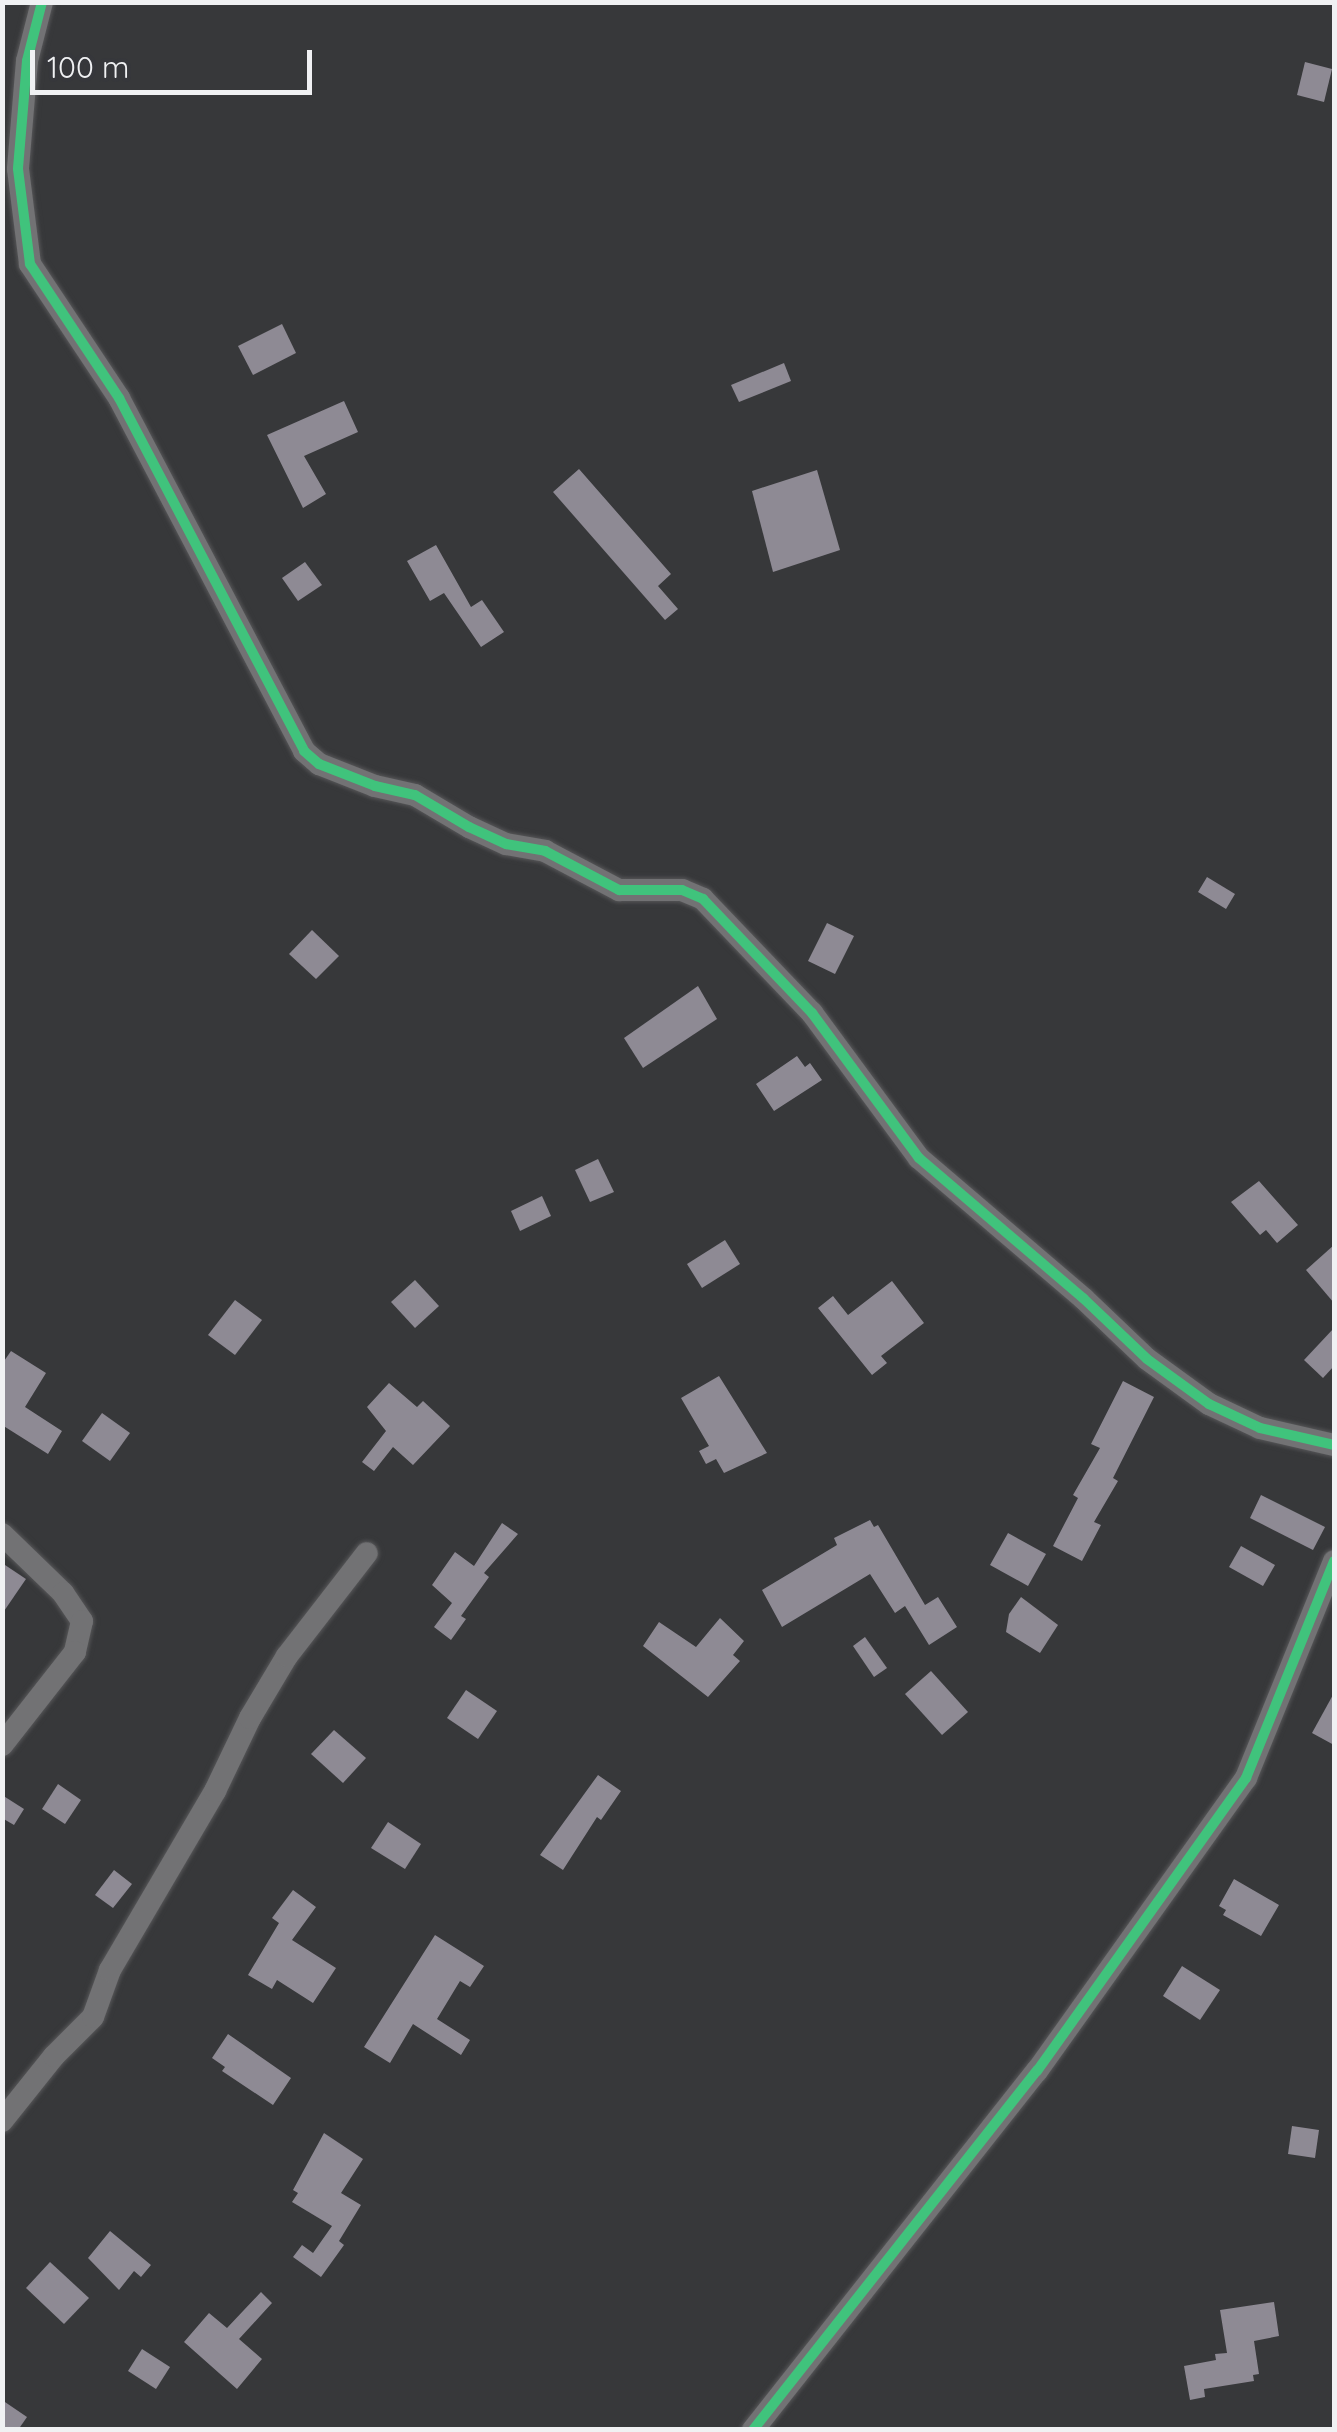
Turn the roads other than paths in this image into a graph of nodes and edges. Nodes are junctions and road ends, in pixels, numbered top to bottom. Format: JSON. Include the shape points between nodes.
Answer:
{"nodes":[{"id":1,"x":42,"y":2,"type":"edge"},
{"id":2,"x":1334,"y":1445,"type":"edge"},
{"id":3,"x":2,"y":1534,"type":"edge"},
{"id":4,"x":368,"y":1553,"type":"dead end"},
{"id":5,"x":1334,"y":1561,"type":"edge"},
{"id":6,"x":2,"y":1745,"type":"edge"},
{"id":7,"x":2,"y":2121,"type":"edge"},
{"id":8,"x":753,"y":2430,"type":"edge"}],
"edges":[{"from":1,"to":2,"type":"street","via":[[27,60],[18,170],[30,264],[119,398],[304,751],[318,764],[415,795],[469,827],[544,852],[619,890],[682,890],[703,899],[812,1013],[920,1158],[1147,1359],[1209,1404],[1260,1428]]},
{"from":3,"to":6,"type":"street","via":[[63,1594],[82,1620],[82,1634]]},
{"from":4,"to":7,"type":"street","via":[[288,1656],[250,1718],[110,1970],[92,2017]]},
{"from":5,"to":8,"type":"street","via":[[1246,1778],[1037,2071]]}]}
